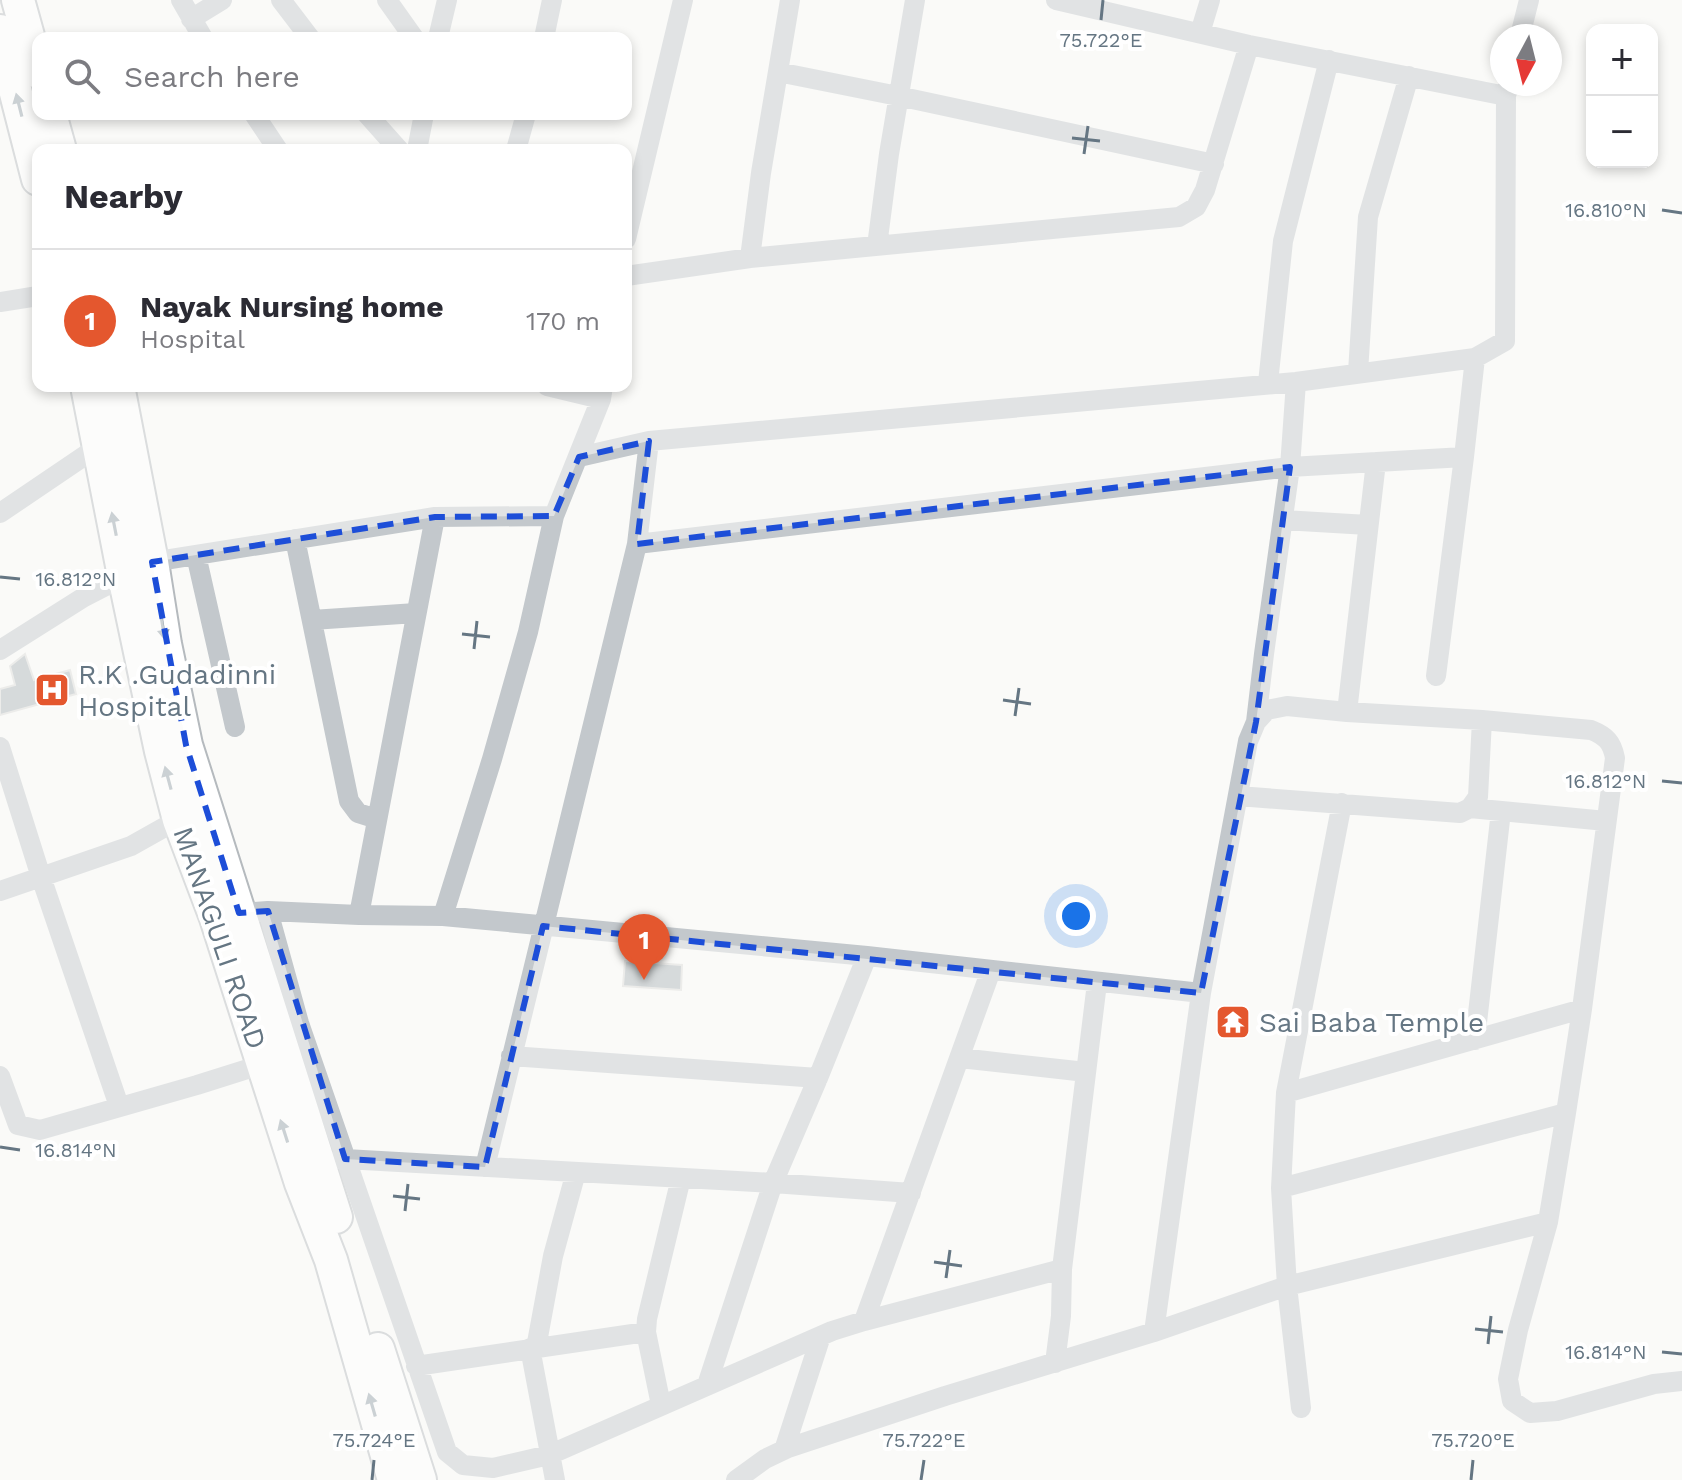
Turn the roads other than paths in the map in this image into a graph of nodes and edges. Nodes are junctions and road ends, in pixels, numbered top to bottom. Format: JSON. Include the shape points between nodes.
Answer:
{"nodes":[{"id":1,"x":18,"y":0,"type":"edge"},
{"id":2,"x":181,"y":0,"type":"edge"},
{"id":3,"x":222,"y":0,"type":"edge"},
{"id":4,"x":281,"y":0,"type":"edge"},
{"id":5,"x":387,"y":0,"type":"edge"},
{"id":6,"x":447,"y":0,"type":"edge"},
{"id":7,"x":552,"y":0,"type":"edge"},
{"id":8,"x":683,"y":0,"type":"edge"},
{"id":9,"x":790,"y":0,"type":"edge"},
{"id":10,"x":915,"y":0,"type":"edge"},
{"id":11,"x":1056,"y":0,"type":"edge"},
{"id":12,"x":1210,"y":0,"type":"edge"},
{"id":13,"x":1529,"y":0,"type":"edge"},
{"id":14,"x":191,"y":19,"type":"junction"},
{"id":15,"x":1523,"y":24,"type":"edge"},
{"id":16,"x":0,"y":31,"type":"edge"},
{"id":17,"x":199,"y":32,"type":"edge"},
{"id":18,"x":305,"y":32,"type":"edge"},
{"id":19,"x":410,"y":32,"type":"edge"},
{"id":20,"x":439,"y":32,"type":"edge"},
{"id":21,"x":545,"y":32,"type":"edge"},
{"id":22,"x":1200,"y":33,"type":"junction"},
{"id":23,"x":1249,"y":45,"type":"junction"},
{"id":24,"x":32,"y":50,"type":"edge"},
{"id":25,"x":1329,"y":60,"type":"junction"},
{"id":26,"x":778,"y":72,"type":"junction"},
{"id":27,"x":1409,"y":76,"type":"junction"},
{"id":28,"x":1490,"y":87,"type":"edge"},
{"id":29,"x":898,"y":96,"type":"junction"},
{"id":30,"x":1508,"y":96,"type":"edge"},
{"id":31,"x":52,"y":120,"type":"edge"},
{"id":32,"x":258,"y":120,"type":"edge"},
{"id":33,"x":372,"y":120,"type":"edge"},
{"id":34,"x":423,"y":120,"type":"edge"},
{"id":35,"x":524,"y":120,"type":"edge"},
{"id":36,"x":58,"y":144,"type":"edge"},
{"id":37,"x":274,"y":144,"type":"edge"},
{"id":38,"x":394,"y":144,"type":"edge"},
{"id":39,"x":418,"y":144,"type":"edge"},
{"id":40,"x":518,"y":144,"type":"edge"},
{"id":41,"x":32,"y":156,"type":"edge"},
{"id":42,"x":1214,"y":164,"type":"junction"},
{"id":43,"x":632,"y":214,"type":"edge"},
{"id":44,"x":877,"y":246,"type":"junction"},
{"id":45,"x":750,"y":258,"type":"junction"},
{"id":46,"x":632,"y":275,"type":"edge"},
{"id":47,"x":32,"y":297,"type":"edge"},
{"id":48,"x":0,"y":302,"type":"edge"},
{"id":49,"x":1475,"y":358,"type":"junction"},
{"id":50,"x":1358,"y":372,"type":"junction"},
{"id":51,"x":1296,"y":382,"type":"junction"},
{"id":52,"x":1268,"y":383,"type":"junction"},
{"id":53,"x":88,"y":392,"type":"edge"},
{"id":54,"x":119,"y":392,"type":"edge"},
{"id":55,"x":602,"y":392,"type":"edge"},
{"id":56,"x":649,"y":441,"type":"junction"},
{"id":57,"x":99,"y":446,"type":"junction"},
{"id":58,"x":579,"y":457,"type":"junction"},
{"id":59,"x":1464,"y":457,"type":"junction"},
{"id":60,"x":1376,"y":462,"type":"junction"},
{"id":61,"x":1290,"y":467,"type":"junction"},
{"id":62,"x":0,"y":513,"type":"edge"},
{"id":63,"x":554,"y":516,"type":"junction"},
{"id":64,"x":435,"y":517,"type":"junction"},
{"id":65,"x":1283,"y":520,"type":"junction"},
{"id":66,"x":1368,"y":525,"type":"junction"},
{"id":67,"x":295,"y":539,"type":"junction"},
{"id":68,"x":637,"y":544,"type":"junction"},
{"id":69,"x":196,"y":555,"type":"junction"},
{"id":70,"x":152,"y":562,"type":"junction"},
{"id":71,"x":124,"y":576,"type":"junction"},
{"id":72,"x":416,"y":613,"type":"junction"},
{"id":73,"x":312,"y":620,"type":"junction"},
{"id":74,"x":0,"y":650,"type":"edge"},
{"id":75,"x":1436,"y":676,"type":"dead end"},
{"id":76,"x":1347,"y":712,"type":"junction"},
{"id":77,"x":1482,"y":720,"type":"junction"},
{"id":78,"x":1256,"y":722,"type":"junction"},
{"id":79,"x":235,"y":727,"type":"dead end"},
{"id":80,"x":0,"y":747,"type":"edge"},
{"id":81,"x":1238,"y":796,"type":"junction"},
{"id":82,"x":1342,"y":803,"type":"junction"},
{"id":83,"x":1470,"y":808,"type":"junction"},
{"id":84,"x":192,"y":811,"type":"junction"},
{"id":85,"x":1501,"y":811,"type":"junction"},
{"id":86,"x":377,"y":819,"type":"junction"},
{"id":87,"x":1606,"y":821,"type":"junction"},
{"id":88,"x":41,"y":877,"type":"junction"},
{"id":89,"x":0,"y":891,"type":"edge"},
{"id":90,"x":241,"y":914,"type":"junction"},
{"id":91,"x":359,"y":915,"type":"junction"},
{"id":92,"x":443,"y":916,"type":"junction"},
{"id":93,"x":543,"y":926,"type":"junction"},
{"id":94,"x":867,"y":956,"type":"junction"},
{"id":95,"x":991,"y":970,"type":"junction"},
{"id":96,"x":1097,"y":983,"type":"junction"},
{"id":97,"x":1201,"y":993,"type":"junction"},
{"id":98,"x":1582,"y":1009,"type":"junction"},
{"id":99,"x":1475,"y":1040,"type":"junction"},
{"id":100,"x":511,"y":1056,"type":"junction"},
{"id":101,"x":960,"y":1058,"type":"junction"},
{"id":102,"x":274,"y":1061,"type":"junction"},
{"id":103,"x":1086,"y":1072,"type":"junction"},
{"id":104,"x":0,"y":1076,"type":"edge"},
{"id":105,"x":818,"y":1078,"type":"junction"},
{"id":106,"x":1286,"y":1093,"type":"junction"},
{"id":107,"x":119,"y":1106,"type":"junction"},
{"id":108,"x":1566,"y":1113,"type":"junction"},
{"id":109,"x":485,"y":1167,"type":"junction"},
{"id":110,"x":322,"y":1171,"type":"junction"},
{"id":111,"x":576,"y":1172,"type":"junction"},
{"id":112,"x":681,"y":1178,"type":"junction"},
{"id":113,"x":773,"y":1183,"type":"junction"},
{"id":114,"x":1281,"y":1188,"type":"junction"},
{"id":115,"x":911,"y":1193,"type":"junction"},
{"id":116,"x":1548,"y":1222,"type":"junction"},
{"id":117,"x":340,"y":1258,"type":"junction"},
{"id":118,"x":1062,"y":1269,"type":"junction"},
{"id":119,"x":1287,"y":1286,"type":"junction"},
{"id":120,"x":864,"y":1321,"type":"junction"},
{"id":121,"x":646,"y":1332,"type":"junction"},
{"id":122,"x":1154,"y":1332,"type":"junction"},
{"id":123,"x":821,"y":1336,"type":"junction"},
{"id":124,"x":533,"y":1348,"type":"junction"},
{"id":125,"x":1055,"y":1363,"type":"junction"},
{"id":126,"x":416,"y":1366,"type":"junction"},
{"id":127,"x":1682,"y":1381,"type":"edge"},
{"id":128,"x":707,"y":1385,"type":"junction"},
{"id":129,"x":661,"y":1405,"type":"junction"},
{"id":130,"x":1301,"y":1408,"type":"dead end"},
{"id":131,"x":784,"y":1450,"type":"junction"},
{"id":132,"x":549,"y":1455,"type":"junction"},
{"id":133,"x":394,"y":1480,"type":"edge"},
{"id":134,"x":420,"y":1480,"type":"edge"},
{"id":135,"x":555,"y":1480,"type":"edge"},
{"id":136,"x":736,"y":1480,"type":"edge"}],
"edges":[{"from":1,"to":24,"type":"main road"},
{"from":2,"to":14,"type":"street"},
{"from":3,"to":14,"type":"street"},
{"from":4,"to":18,"type":"street"},
{"from":5,"to":19,"type":"street"},
{"from":6,"to":20,"type":"street"},
{"from":7,"to":21,"type":"street"},
{"from":8,"to":43,"type":"street"},
{"from":9,"to":26,"type":"street"},
{"from":10,"to":29,"type":"street"},
{"from":11,"to":22,"type":"street"},
{"from":12,"to":22,"type":"street"},
{"from":13,"to":15,"type":"street"},
{"from":14,"to":17,"type":"street"},
{"from":41,"to":16,"type":"main road","one_way":true},
{"from":22,"to":23,"type":"street"},
{"from":23,"to":25,"type":"street"},
{"from":23,"to":42,"type":"street"},
{"from":25,"to":27,"type":"street"},
{"from":25,"to":52,"type":"street","via":[[1283,241]]},
{"from":26,"to":29,"type":"street"},
{"from":26,"to":45,"type":"street"},
{"from":27,"to":28,"type":"street"},
{"from":27,"to":50,"type":"street","via":[[1368,217]]},
{"from":29,"to":42,"type":"street"},
{"from":29,"to":44,"type":"street"},
{"from":30,"to":49,"type":"street","via":[[1505,341]]},
{"from":31,"to":36,"type":"main road"},
{"from":32,"to":37,"type":"street"},
{"from":33,"to":38,"type":"street"},
{"from":34,"to":39,"type":"street"},
{"from":35,"to":40,"type":"street"},
{"from":42,"to":44,"type":"street","via":[[1196,207],[1179,217]]},
{"from":44,"to":45,"type":"street"},
{"from":45,"to":46,"type":"street"},
{"from":47,"to":48,"type":"street"},
{"from":49,"to":50,"type":"street"},
{"from":49,"to":59,"type":"street"},
{"from":50,"to":51,"type":"street"},
{"from":51,"to":52,"type":"street"},
{"from":51,"to":61,"type":"street"},
{"from":52,"to":56,"type":"street"},
{"from":53,"to":57,"type":"main road","name":"MANAGULI ROAD"},
{"from":54,"to":70,"type":"main road","name":"MANAGULI ROAD"},
{"from":55,"to":58,"type":"street"},
{"from":56,"to":58,"type":"street"},
{"from":56,"to":68,"type":"street"},
{"from":57,"to":62,"type":"street"},
{"from":71,"to":57,"type":"main road","name":"MANAGULI ROAD","one_way":true},
{"from":58,"to":63,"type":"street"},
{"from":59,"to":60,"type":"street"},
{"from":59,"to":75,"type":"street"},
{"from":60,"to":61,"type":"street"},
{"from":60,"to":66,"type":"street"},
{"from":61,"to":65,"type":"street"},
{"from":61,"to":68,"type":"street"},
{"from":63,"to":64,"type":"street"},
{"from":63,"to":92,"type":"street","via":[[528,632]]},
{"from":64,"to":67,"type":"street"},
{"from":64,"to":72,"type":"street"},
{"from":65,"to":66,"type":"street"},
{"from":65,"to":78,"type":"street"},
{"from":66,"to":76,"type":"street"},
{"from":67,"to":69,"type":"street"},
{"from":67,"to":73,"type":"street"},
{"from":68,"to":93,"type":"street"},
{"from":69,"to":70,"type":"street"},
{"from":69,"to":79,"type":"street"},
{"from":70,"to":71,"type":"street"},
{"from":70,"to":84,"type":"main road","name":"MANAGULI ROAD","one_way":true},
{"from":71,"to":74,"type":"street"},
{"from":84,"to":71,"type":"main road","name":"MANAGULI ROAD","one_way":true,"via":[[161,751]]},
{"from":72,"to":73,"type":"street"},
{"from":72,"to":86,"type":"street"},
{"from":73,"to":86,"type":"street","via":[[349,801],[358,813]]},
{"from":76,"to":77,"type":"street"},
{"from":76,"to":78,"type":"street","via":[[1287,706],[1267,710]]},
{"from":77,"to":83,"type":"street","via":[[1478,797]]},
{"from":77,"to":87,"type":"street","via":[[1603,735],[1615,758]]},
{"from":78,"to":81,"type":"street"},
{"from":80,"to":88,"type":"street"},
{"from":81,"to":82,"type":"street"},
{"from":81,"to":97,"type":"street"},
{"from":82,"to":83,"type":"street","via":[[1460,813]]},
{"from":82,"to":106,"type":"street"},
{"from":83,"to":85,"type":"street"},
{"from":84,"to":88,"type":"street","via":[[131,846]]},
{"from":84,"to":90,"type":"main road","name":"MANAGULI ROAD"},
{"from":85,"to":87,"type":"street"},
{"from":85,"to":99,"type":"street"},
{"from":86,"to":91,"type":"street"},
{"from":87,"to":98,"type":"street"},
{"from":88,"to":89,"type":"street"},
{"from":88,"to":107,"type":"street"},
{"from":90,"to":91,"type":"street"},
{"from":90,"to":102,"type":"main road","name":"MANAGULI ROAD"},
{"from":90,"to":110,"type":"street","via":[[299,1023]]},
{"from":91,"to":92,"type":"street"},
{"from":92,"to":93,"type":"street"},
{"from":93,"to":94,"type":"street"},
{"from":93,"to":100,"type":"street"},
{"from":94,"to":95,"type":"street"},
{"from":94,"to":105,"type":"street"},
{"from":95,"to":96,"type":"street"},
{"from":95,"to":101,"type":"street"},
{"from":96,"to":97,"type":"street"},
{"from":96,"to":103,"type":"street"},
{"from":97,"to":122,"type":"street"},
{"from":98,"to":99,"type":"street"},
{"from":98,"to":108,"type":"street"},
{"from":99,"to":106,"type":"street"},
{"from":100,"to":105,"type":"street"},
{"from":100,"to":109,"type":"street"},
{"from":101,"to":103,"type":"street"},
{"from":101,"to":115,"type":"street"},
{"from":102,"to":107,"type":"street"},
{"from":102,"to":110,"type":"main road","name":"MANAGULI ROAD"},
{"from":103,"to":118,"type":"street"},
{"from":104,"to":107,"type":"street","via":[[18,1125],[29,1128],[40,1130]]},
{"from":105,"to":113,"type":"street"},
{"from":106,"to":114,"type":"street"},
{"from":108,"to":114,"type":"street"},
{"from":108,"to":116,"type":"street"},
{"from":109,"to":110,"type":"street"},
{"from":109,"to":111,"type":"street"},
{"from":110,"to":117,"type":"main road","name":"MANAGULI ROAD"},
{"from":110,"to":126,"type":"street"},
{"from":111,"to":112,"type":"street"},
{"from":111,"to":124,"type":"street"},
{"from":112,"to":113,"type":"street"},
{"from":112,"to":121,"type":"street"},
{"from":113,"to":115,"type":"street"},
{"from":113,"to":128,"type":"street"},
{"from":114,"to":119,"type":"street"},
{"from":115,"to":120,"type":"street"},
{"from":116,"to":119,"type":"street"},
{"from":116,"to":127,"type":"street","via":[[1508,1379],[1512,1401],[1530,1413],[1557,1411]]},
{"from":133,"to":117,"type":"main road","name":"MANAGULI ROAD","one_way":true},
{"from":117,"to":134,"type":"main road","name":"MANAGULI ROAD"},
{"from":118,"to":120,"type":"street"},
{"from":118,"to":125,"type":"street"},
{"from":119,"to":122,"type":"street"},
{"from":119,"to":130,"type":"street"},
{"from":120,"to":123,"type":"street"},
{"from":121,"to":124,"type":"street"},
{"from":121,"to":129,"type":"street"},
{"from":122,"to":125,"type":"street"},
{"from":123,"to":128,"type":"street"},
{"from":123,"to":131,"type":"street"},
{"from":124,"to":126,"type":"street"},
{"from":124,"to":132,"type":"street"},
{"from":125,"to":131,"type":"street"},
{"from":126,"to":132,"type":"street","via":[[447,1452],[463,1465],[493,1468]]},
{"from":128,"to":129,"type":"street"},
{"from":129,"to":132,"type":"street"},
{"from":131,"to":136,"type":"street"},
{"from":132,"to":135,"type":"street"}]}
